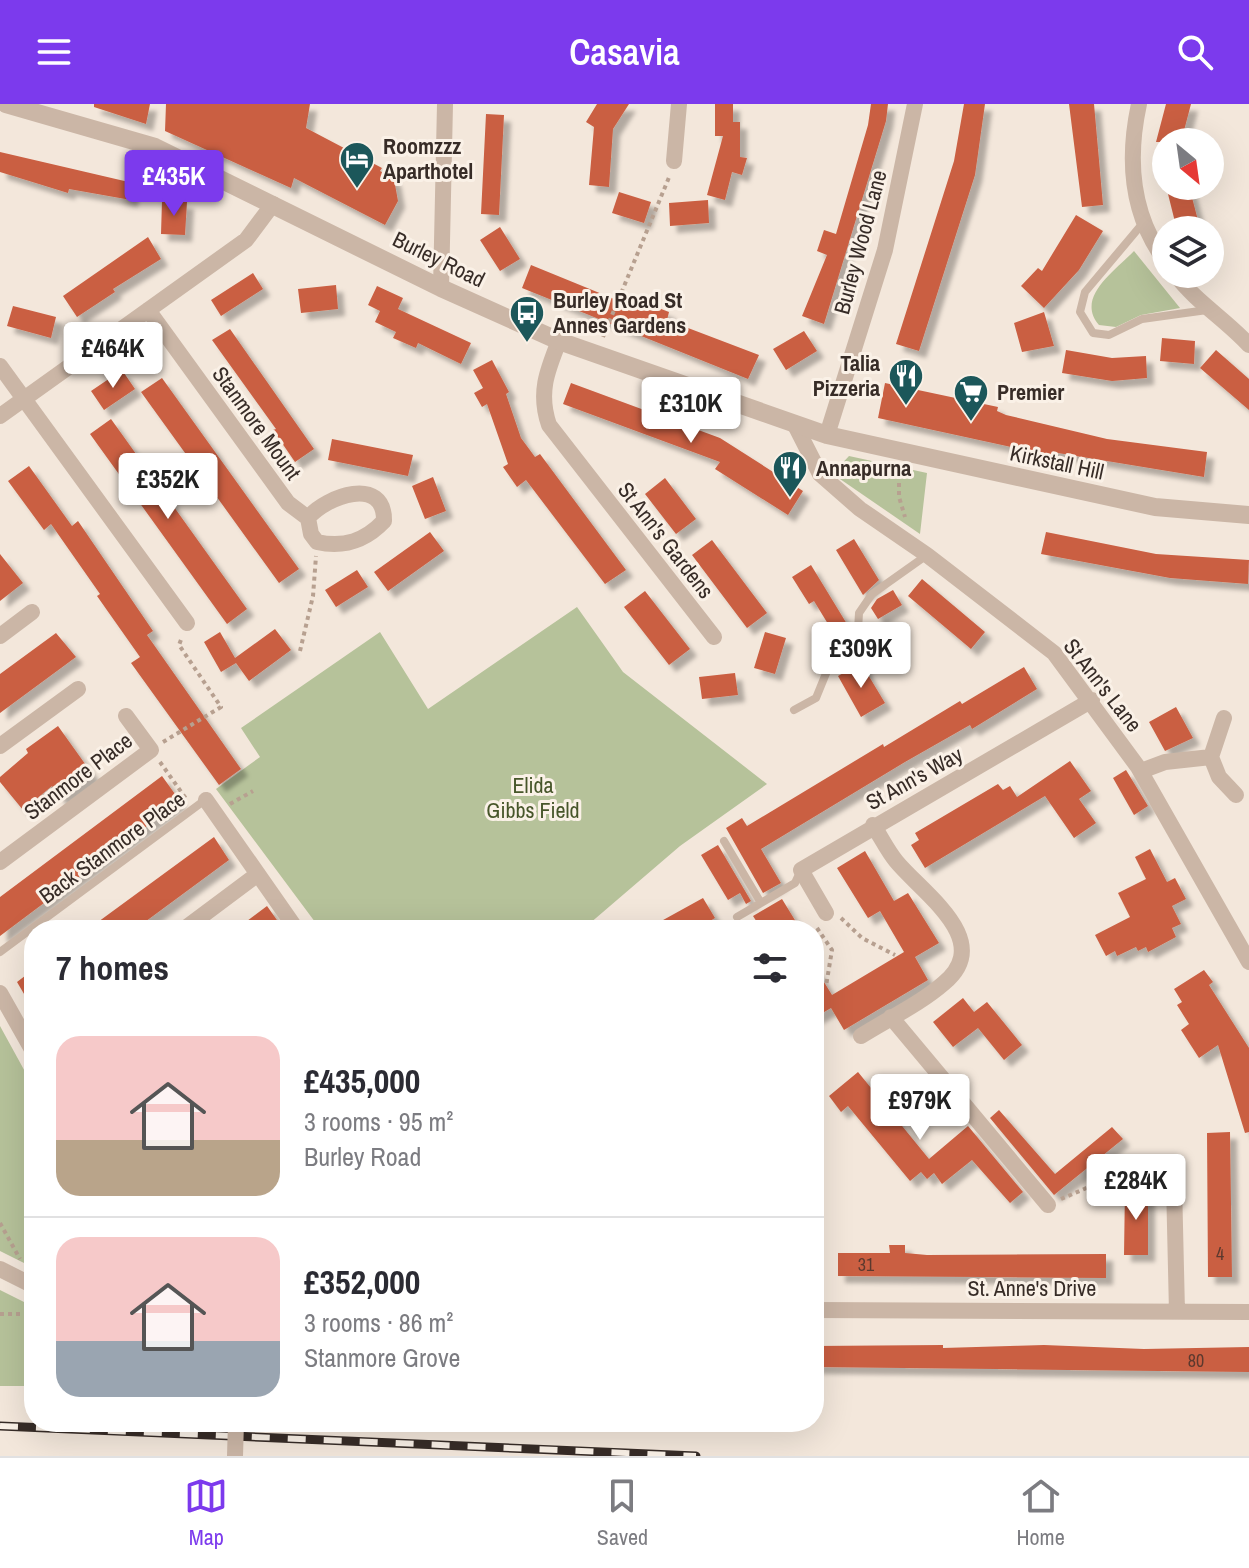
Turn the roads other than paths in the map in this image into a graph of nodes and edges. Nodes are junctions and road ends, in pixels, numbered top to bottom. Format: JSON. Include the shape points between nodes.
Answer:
{"nodes":[{"id":1,"x":6,"y":104,"type":"edge"},
{"id":2,"x":445,"y":104,"type":"edge"},
{"id":3,"x":679,"y":104,"type":"edge"},
{"id":4,"x":915,"y":104,"type":"edge"},
{"id":5,"x":1139,"y":104,"type":"edge"},
{"id":6,"x":56,"y":111,"type":"edge"},
{"id":7,"x":674,"y":161,"type":"road end"},
{"id":8,"x":273,"y":204,"type":"junction"},
{"id":9,"x":1144,"y":223,"type":"junction"},
{"id":10,"x":1152,"y":237,"type":"edge"},
{"id":11,"x":441,"y":288,"type":"junction"},
{"id":12,"x":1189,"y":288,"type":"edge"},
{"id":13,"x":1210,"y":309,"type":"junction"},
{"id":14,"x":148,"y":310,"type":"junction"},
{"id":15,"x":559,"y":341,"type":"junction"},
{"id":16,"x":1249,"y":345,"type":"edge"},
{"id":17,"x":0,"y":366,"type":"edge"},
{"id":18,"x":24,"y":398,"type":"junction"},
{"id":19,"x":0,"y":416,"type":"edge"},
{"id":20,"x":794,"y":423,"type":"junction"},
{"id":21,"x":827,"y":435,"type":"junction"},
{"id":22,"x":857,"y":444,"type":"joint"},
{"id":23,"x":1249,"y":515,"type":"edge"},
{"id":24,"x":308,"y":518,"type":"junction"},
{"id":25,"x":927,"y":555,"type":"junction"},
{"id":26,"x":32,"y":612,"type":"dead end"},
{"id":27,"x":187,"y":623,"type":"road end"},
{"id":28,"x":0,"y":636,"type":"edge"},
{"id":29,"x":714,"y":637,"type":"dead end"},
{"id":30,"x":78,"y":689,"type":"dead end"},
{"id":31,"x":1092,"y":700,"type":"junction"},
{"id":32,"x":794,"y":710,"type":"dead end"},
{"id":33,"x":126,"y":716,"type":"dead end"},
{"id":34,"x":1224,"y":718,"type":"dead end"},
{"id":35,"x":0,"y":746,"type":"edge"},
{"id":36,"x":1211,"y":757,"type":"junction"},
{"id":37,"x":1141,"y":771,"type":"junction"},
{"id":38,"x":1236,"y":795,"type":"dead end"},
{"id":39,"x":210,"y":807,"type":"joint"},
{"id":40,"x":873,"y":825,"type":"junction"},
{"id":41,"x":724,"y":841,"type":"dead end"},
{"id":42,"x":0,"y":862,"type":"edge"},
{"id":43,"x":801,"y":870,"type":"junction"},
{"id":44,"x":258,"y":874,"type":"junction"},
{"id":45,"x":761,"y":903,"type":"junction"},
{"id":46,"x":826,"y":913,"type":"road end"},
{"id":47,"x":737,"y":917,"type":"dead end"},
{"id":48,"x":46,"y":920,"type":"edge"},
{"id":49,"x":196,"y":920,"type":"edge"},
{"id":50,"x":290,"y":920,"type":"edge"},
{"id":51,"x":24,"y":935,"type":"edge"},
{"id":52,"x":0,"y":952,"type":"edge"},
{"id":53,"x":1249,"y":962,"type":"edge"},
{"id":54,"x":0,"y":993,"type":"edge"},
{"id":55,"x":891,"y":1017,"type":"junction"},
{"id":56,"x":24,"y":1032,"type":"edge"},
{"id":57,"x":861,"y":1036,"type":"dead end"},
{"id":58,"x":1161,"y":1170,"type":"road end"},
{"id":59,"x":1048,"y":1205,"type":"road end"},
{"id":60,"x":0,"y":1269,"type":"edge"},
{"id":61,"x":24,"y":1281,"type":"edge"},
{"id":62,"x":824,"y":1310,"type":"edge"},
{"id":63,"x":1177,"y":1312,"type":"junction"},
{"id":64,"x":1249,"y":1312,"type":"edge"},
{"id":65,"x":236,"y":1432,"type":"edge"},
{"id":66,"x":235,"y":1456,"type":"edge"}],
"edges":[{"from":1,"to":6,"type":"street","name":"Burley Road"},
{"from":2,"to":11,"type":"street"},
{"from":3,"to":7,"type":"street"},
{"from":4,"to":21,"type":"street","name":"Burley Wood Lane","via":[[885,250]]},
{"from":5,"to":9,"type":"street","via":[[1131,138],[1133,183]]},
{"from":6,"to":8,"type":"street","name":"Burley Road","via":[[155,147]]},
{"from":8,"to":11,"type":"street","name":"Burley Road"},
{"from":8,"to":14,"type":"street","via":[[246,240]]},
{"from":9,"to":10,"type":"street"},
{"from":9,"to":13,"type":"lane","via":[[1085,292],[1080,312],[1093,333],[1109,335],[1142,319]]},
{"from":11,"to":15,"type":"street","name":"Burley Road"},
{"from":12,"to":13,"type":"street"},
{"from":13,"to":16,"type":"street"},
{"from":14,"to":18,"type":"street"},
{"from":14,"to":24,"type":"street","name":"Stanmore Mount","via":[[288,503]]},
{"from":15,"to":20,"type":"street","name":"Burley Road"},
{"from":15,"to":29,"type":"street","name":"St Ann's Gardens","via":[[543,381],[549,425]]},
{"from":17,"to":18,"type":"street"},
{"from":18,"to":19,"type":"street"},
{"from":18,"to":27,"type":"street"},
{"from":20,"to":21,"type":"street","name":"Burley Road"},
{"from":20,"to":25,"type":"street","name":"St Ann's Lane","via":[[820,474]]},
{"from":21,"to":22,"type":"street","name":"Burley Road"},
{"from":22,"to":23,"type":"street","name":"Kirkstall Hill","via":[[1155,507]]},
{"from":24,"to":24,"type":"street","name":"Stanmore Mount","via":[[337,496],[359,492],[379,502],[384,511],[376,530],[353,543],[336,545],[317,542]]},
{"from":25,"to":31,"type":"street","name":"St Ann's Lane","via":[[1054,653]]},
{"from":25,"to":32,"type":"lane","via":[[872,594],[859,613],[858,630],[827,671],[816,698]]},
{"from":26,"to":28,"type":"street"},
{"from":30,"to":35,"type":"street"},
{"from":31,"to":37,"type":"street","name":"St Ann's Lane"},
{"from":31,"to":40,"type":"street","name":"St Ann's Way"},
{"from":33,"to":42,"type":"street","name":"Stanmore Place","via":[[151,750]]},
{"from":34,"to":36,"type":"street"},
{"from":36,"to":37,"type":"street","via":[[1165,762]]},
{"from":36,"to":38,"type":"street","via":[[1219,777]]},
{"from":37,"to":53,"type":"street","name":"St Ann's Lane"},
{"from":39,"to":44,"type":"street"},
{"from":39,"to":48,"type":"lane","name":"Back Stanmore Place"},
{"from":40,"to":43,"type":"street","name":"St Ann's Way"},
{"from":40,"to":55,"type":"street","via":[[895,860],[950,917],[963,943],[961,964],[945,983]]},
{"from":41,"to":45,"type":"lane"},
{"from":43,"to":45,"type":"lane","via":[[795,883]]},
{"from":43,"to":46,"type":"street"},
{"from":44,"to":49,"type":"street"},
{"from":44,"to":50,"type":"street"},
{"from":45,"to":47,"type":"lane"},
{"from":51,"to":52,"type":"lane","name":"Back Stanmore Place"},
{"from":54,"to":56,"type":"street"},
{"from":55,"to":57,"type":"street"},
{"from":55,"to":59,"type":"street"},
{"from":58,"to":63,"type":"street","via":[[1174,1183]]},
{"from":60,"to":61,"type":"street"},
{"from":62,"to":63,"type":"street","name":"St. Anne's Drive"},
{"from":63,"to":64,"type":"street","name":"St. Anne's Drive"},
{"from":65,"to":66,"type":"street","bridge":true}]}
